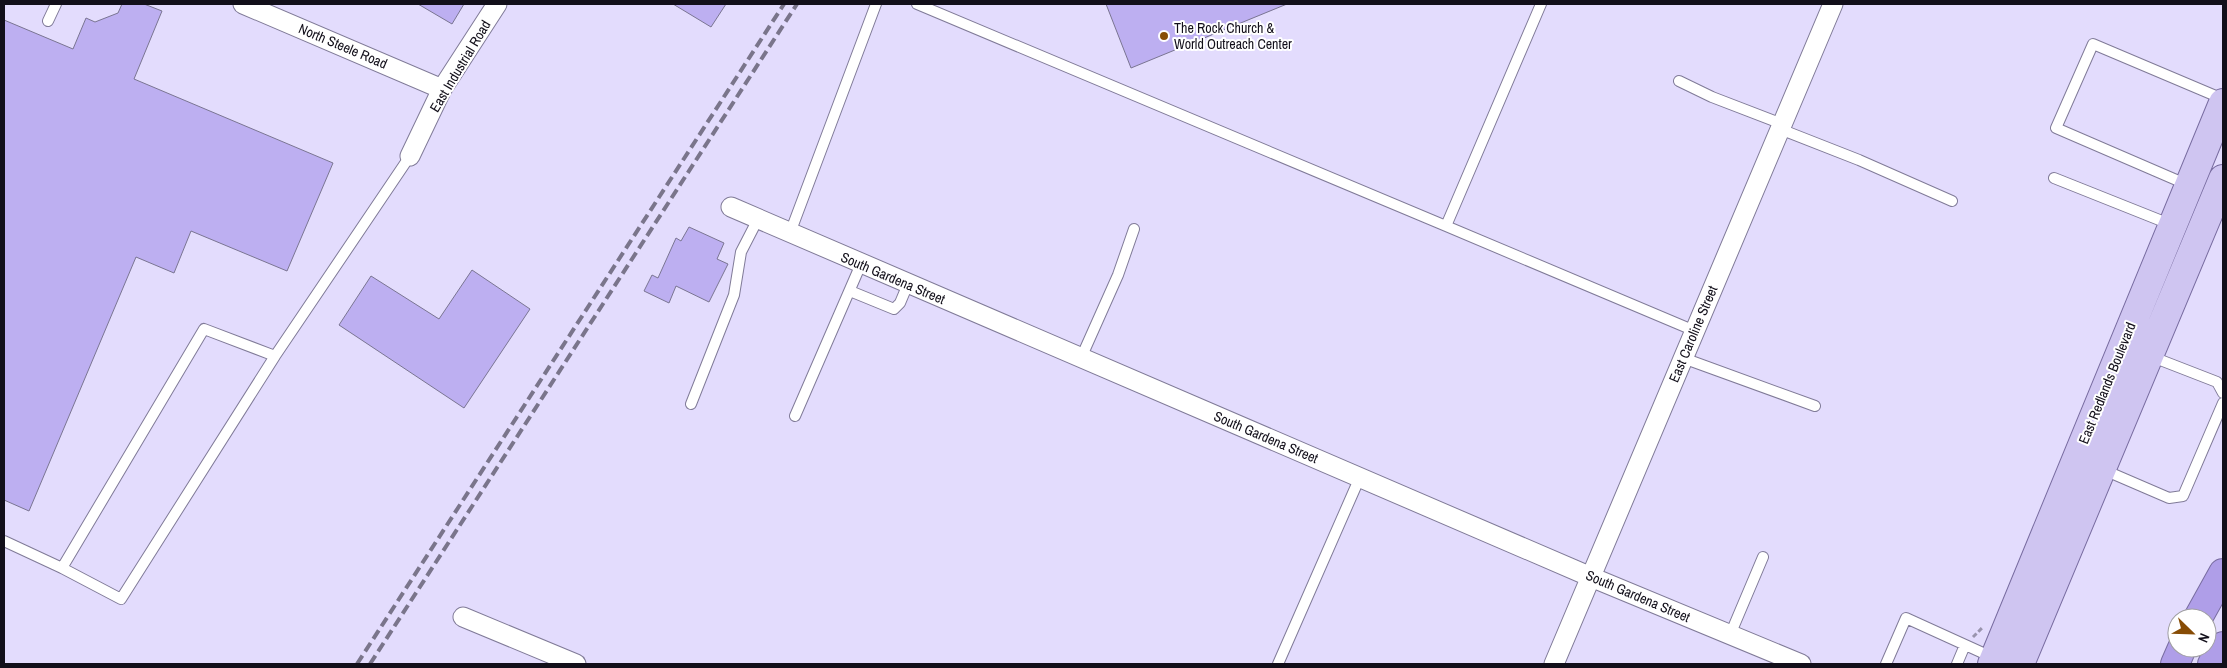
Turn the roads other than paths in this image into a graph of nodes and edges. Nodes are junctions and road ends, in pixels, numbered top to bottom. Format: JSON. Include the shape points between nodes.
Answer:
{"nodes":[{"id":1,"x":56,"y":4,"type":"edge"},
{"id":2,"x":243,"y":4,"type":"edge"},
{"id":3,"x":498,"y":4,"type":"edge"},
{"id":4,"x":876,"y":4,"type":"edge"},
{"id":5,"x":917,"y":4,"type":"edge"},
{"id":6,"x":1541,"y":4,"type":"edge"},
{"id":7,"x":1833,"y":4,"type":"edge"},
{"id":8,"x":48,"y":21,"type":"dead end"},
{"id":9,"x":1679,"y":81,"type":"dead end"},
{"id":10,"x":442,"y":89,"type":"junction"},
{"id":11,"x":2223,"y":99,"type":"edge"},
{"id":12,"x":2223,"y":103,"type":"edge"},
{"id":13,"x":1781,"y":126,"type":"junction"},
{"id":14,"x":410,"y":156,"type":"joint"},
{"id":15,"x":2054,"y":178,"type":"dead end"},
{"id":16,"x":2223,"y":179,"type":"edge"},
{"id":17,"x":2189,"y":186,"type":"junction"},
{"id":18,"x":1952,"y":201,"type":"dead end"},
{"id":19,"x":731,"y":207,"type":"dead end"},
{"id":20,"x":758,"y":219,"type":"junction"},
{"id":21,"x":2172,"y":225,"type":"junction"},
{"id":22,"x":1446,"y":226,"type":"junction"},
{"id":23,"x":1134,"y":229,"type":"dead end"},
{"id":24,"x":790,"y":233,"type":"junction"},
{"id":25,"x":861,"y":264,"type":"junction"},
{"id":26,"x":908,"y":284,"type":"junction"},
{"id":27,"x":850,"y":291,"type":"junction"},
{"id":28,"x":1695,"y":331,"type":"junction"},
{"id":29,"x":275,"y":356,"type":"junction"},
{"id":30,"x":2149,"y":356,"type":"junction"},
{"id":31,"x":1081,"y":358,"type":"junction"},
{"id":32,"x":1683,"y":358,"type":"junction"},
{"id":33,"x":2223,"y":393,"type":"edge"},
{"id":34,"x":2223,"y":403,"type":"edge"},
{"id":35,"x":691,"y":404,"type":"dead end"},
{"id":36,"x":1815,"y":406,"type":"dead end"},
{"id":37,"x":796,"y":416,"type":"dead end"},
{"id":38,"x":2101,"y":469,"type":"junction"},
{"id":39,"x":1360,"y":477,"type":"junction"},
{"id":40,"x":4,"y":541,"type":"edge"},
{"id":41,"x":1763,"y":557,"type":"dead end"},
{"id":42,"x":62,"y":568,"type":"junction"},
{"id":43,"x":2223,"y":573,"type":"edge"},
{"id":44,"x":1591,"y":577,"type":"junction"},
{"id":45,"x":2204,"y":608,"type":"edge"},
{"id":46,"x":463,"y":617,"type":"dead end"},
{"id":47,"x":1730,"y":635,"type":"junction"},
{"id":48,"x":1966,"y":645,"type":"junction"},
{"id":49,"x":2223,"y":646,"type":"edge"},
{"id":50,"x":2012,"y":662,"type":"edge"},
{"id":51,"x":576,"y":664,"type":"edge"},
{"id":52,"x":1278,"y":664,"type":"edge"},
{"id":53,"x":1554,"y":664,"type":"edge"},
{"id":54,"x":1801,"y":664,"type":"edge"},
{"id":55,"x":1886,"y":664,"type":"edge"},
{"id":56,"x":1957,"y":664,"type":"edge"},
{"id":57,"x":2212,"y":664,"type":"edge"}],
"edges":[{"from":1,"to":8,"type":"lane"},
{"from":2,"to":10,"type":"street","name":"North Steele Road"},
{"from":3,"to":10,"type":"street","name":"East Industrial Road"},
{"from":4,"to":24,"type":"lane"},
{"from":5,"to":22,"type":"lane"},
{"from":6,"to":22,"type":"lane"},
{"from":7,"to":13,"type":"street","name":"East Caroline Street"},
{"from":9,"to":13,"type":"lane"},
{"from":10,"to":14,"type":"street","name":"East Industrial Road"},
{"from":11,"to":17,"type":"lane","via":[[2093,44],[2056,128]]},
{"from":12,"to":17,"type":"main road","name":"East Redlands Boulevard"},
{"from":13,"to":18,"type":"lane"},
{"from":13,"to":28,"type":"street","name":"East Caroline Street"},
{"from":14,"to":29,"type":"lane"},
{"from":15,"to":21,"type":"lane"},
{"from":16,"to":30,"type":"main road","name":"East Redlands Boulevard"},
{"from":17,"to":21,"type":"main road","name":"East Redlands Boulevard"},
{"from":19,"to":20,"type":"street","name":"South Gardena Street"},
{"from":20,"to":24,"type":"street","name":"South Gardena Street"},
{"from":20,"to":35,"type":"lane","via":[[741,252],[734,295]]},
{"from":21,"to":50,"type":"main road","name":"East Redlands Boulevard"},
{"from":22,"to":28,"type":"lane"},
{"from":23,"to":31,"type":"lane"},
{"from":24,"to":25,"type":"street","name":"South Gardena Street"},
{"from":25,"to":26,"type":"street","name":"South Gardena Street"},
{"from":25,"to":27,"type":"lane"},
{"from":26,"to":27,"type":"lane","via":[[894,309]]},
{"from":26,"to":31,"type":"street","name":"South Gardena Street"},
{"from":27,"to":37,"type":"lane"},
{"from":28,"to":32,"type":"street","name":"East Caroline Street"},
{"from":29,"to":42,"type":"lane","via":[[204,329]]},
{"from":29,"to":42,"type":"lane","via":[[121,599]]},
{"from":30,"to":33,"type":"lane","via":[[2217,382]]},
{"from":30,"to":38,"type":"main road","name":"East Redlands Boulevard"},
{"from":31,"to":39,"type":"street","name":"South Gardena Street"},
{"from":32,"to":36,"type":"lane"},
{"from":32,"to":44,"type":"street","name":"East Caroline Street"},
{"from":34,"to":38,"type":"lane","via":[[2183,496],[2169,498]]},
{"from":38,"to":50,"type":"main road","name":"East Redlands Boulevard"},
{"from":39,"to":44,"type":"street","name":"South Gardena Street"},
{"from":39,"to":52,"type":"lane"},
{"from":40,"to":42,"type":"lane"},
{"from":41,"to":47,"type":"lane"},
{"from":43,"to":45,"type":"highway"},
{"from":44,"to":47,"type":"street","name":"South Gardena Street"},
{"from":44,"to":53,"type":"street","name":"East Caroline Street"},
{"from":46,"to":51,"type":"street"},
{"from":47,"to":54,"type":"street","name":"South Gardena Street"},
{"from":48,"to":50,"type":"lane"},
{"from":48,"to":55,"type":"lane","via":[[1906,618]]},
{"from":48,"to":56,"type":"lane"},
{"from":49,"to":57,"type":"highway"}]}
